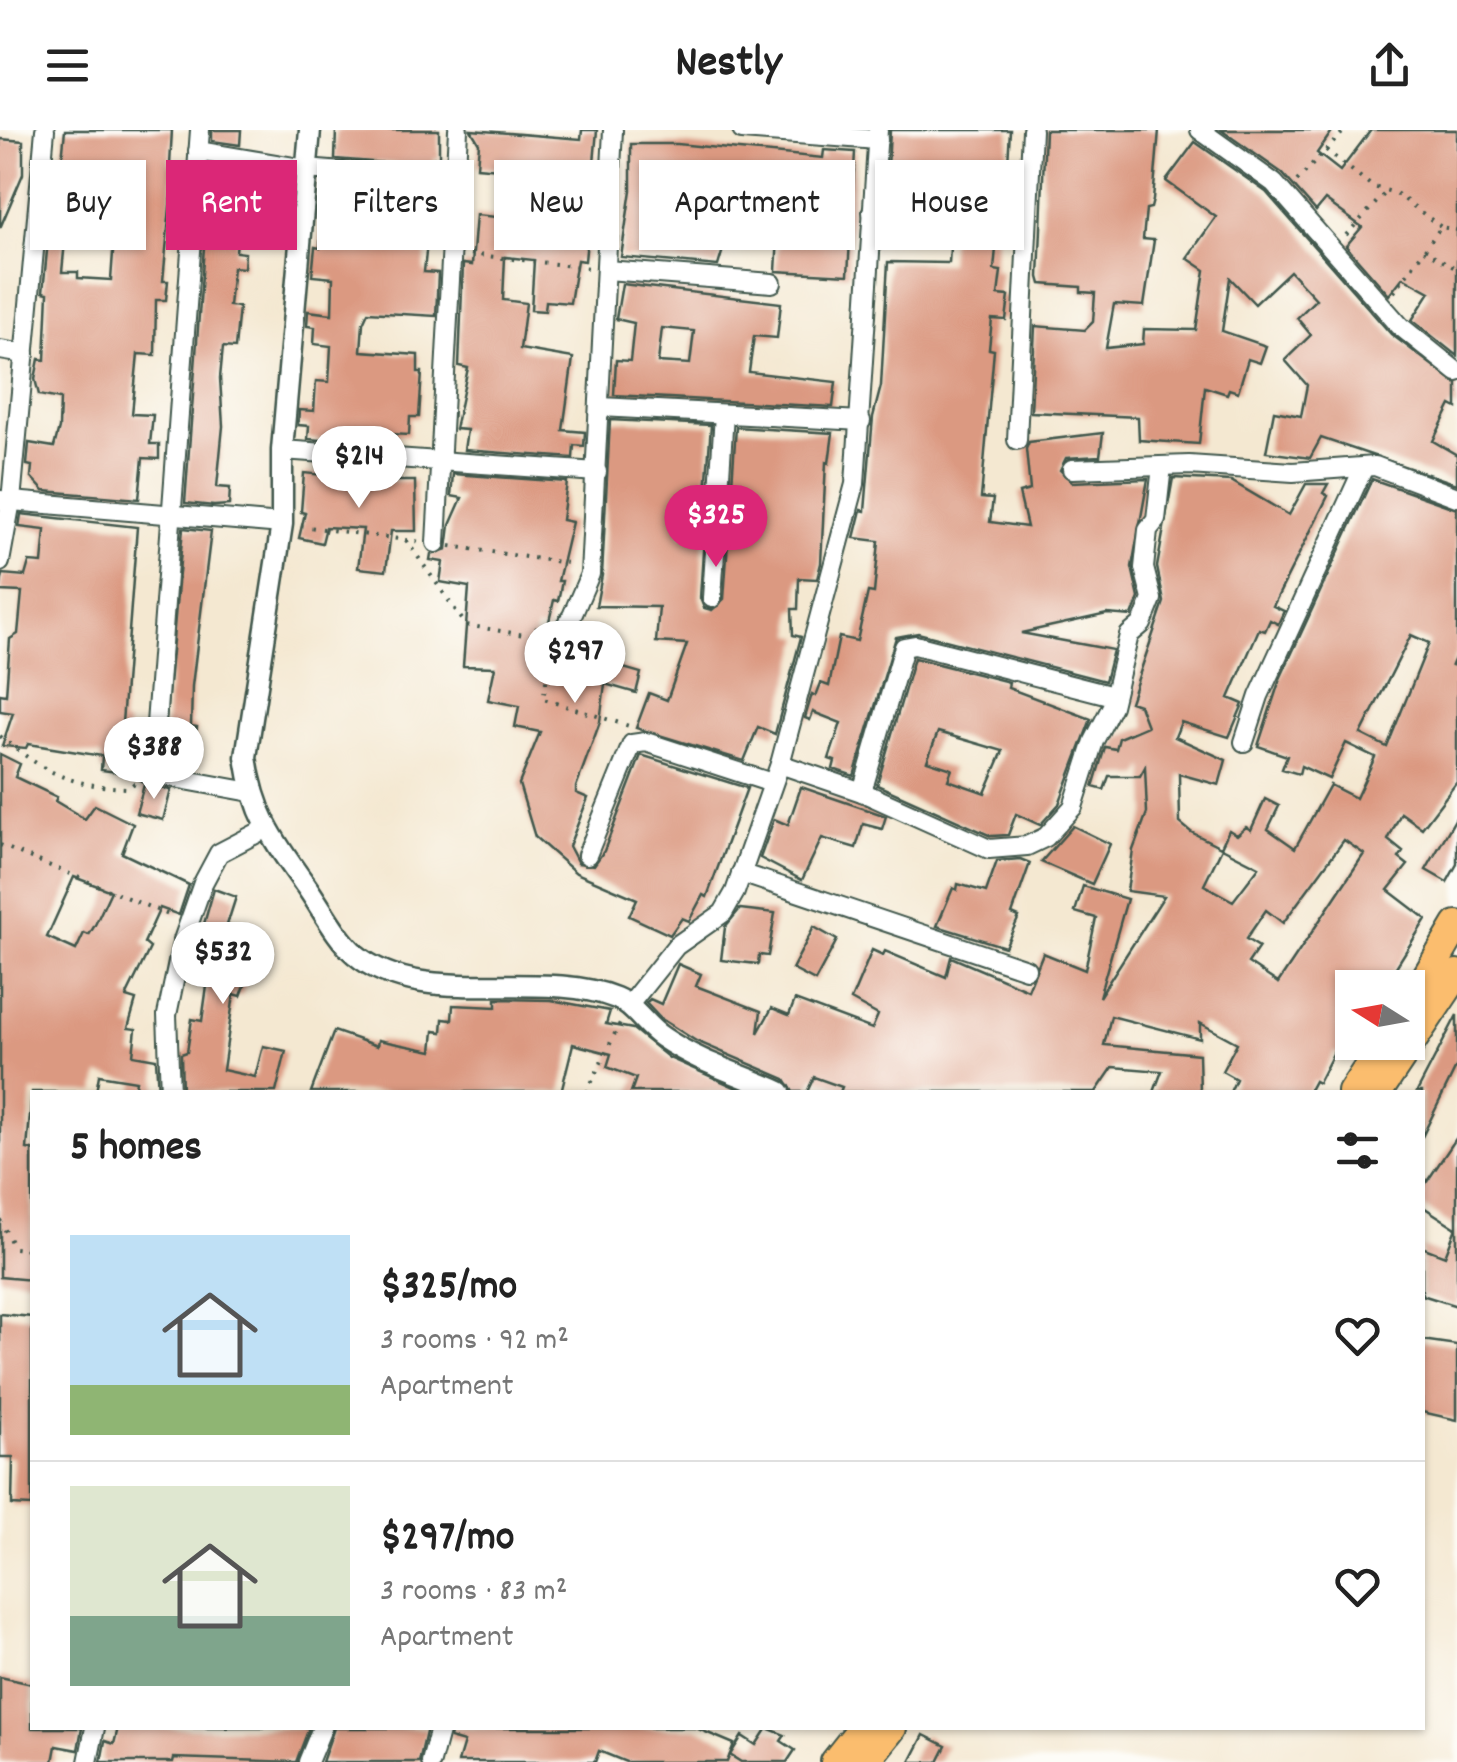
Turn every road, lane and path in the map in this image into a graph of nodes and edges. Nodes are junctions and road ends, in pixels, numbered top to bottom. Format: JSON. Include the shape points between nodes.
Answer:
{"nodes":[{"id":1,"x":45,"y":130,"type":"edge"},
{"id":2,"x":200,"y":130,"type":"edge"},
{"id":3,"x":310,"y":130,"type":"edge"},
{"id":4,"x":458,"y":130,"type":"edge"},
{"id":5,"x":613,"y":130,"type":"edge"},
{"id":6,"x":742,"y":130,"type":"edge"},
{"id":7,"x":1032,"y":130,"type":"edge"},
{"id":8,"x":1200,"y":130,"type":"edge"},
{"id":9,"x":1345,"y":130,"type":"edge"},
{"id":10,"x":878,"y":135,"type":"edge"},
{"id":11,"x":1326,"y":150,"type":"junction"},
{"id":12,"x":198,"y":151,"type":"junction"},
{"id":13,"x":456,"y":160,"type":"edge"},
{"id":14,"x":306,"y":169,"type":"junction"},
{"id":15,"x":317,"y":170,"type":"edge"},
{"id":16,"x":1386,"y":191,"type":"junction"},
{"id":17,"x":1284,"y":194,"type":"junction"},
{"id":18,"x":872,"y":212,"type":"junction"},
{"id":19,"x":1026,"y":227,"type":"junction"},
{"id":20,"x":1441,"y":227,"type":"junction"},
{"id":21,"x":1457,"y":230,"type":"edge"},
{"id":22,"x":1332,"y":250,"type":"junction"},
{"id":23,"x":1424,"y":250,"type":"junction"},
{"id":24,"x":450,"y":252,"type":"joint"},
{"id":25,"x":1457,"y":269,"type":"edge"},
{"id":26,"x":607,"y":270,"type":"junction"},
{"id":27,"x":772,"y":283,"type":"dead end"},
{"id":28,"x":1382,"y":308,"type":"junction"},
{"id":29,"x":0,"y":350,"type":"edge"},
{"id":30,"x":25,"y":354,"type":"junction"},
{"id":31,"x":1457,"y":372,"type":"edge"},
{"id":32,"x":601,"y":407,"type":"junction"},
{"id":33,"x":724,"y":414,"type":"junction"},
{"id":34,"x":861,"y":421,"type":"junction"},
{"id":35,"x":1017,"y":440,"type":"dead end"},
{"id":36,"x":282,"y":450,"type":"junction"},
{"id":37,"x":444,"y":460,"type":"junction"},
{"id":38,"x":1162,"y":466,"type":"junction"},
{"id":39,"x":1364,"y":467,"type":"junction"},
{"id":40,"x":1072,"y":469,"type":"dead end"},
{"id":41,"x":596,"y":472,"type":"junction"},
{"id":42,"x":1457,"y":497,"type":"edge"},
{"id":43,"x":6,"y":501,"type":"edge"},
{"id":44,"x":169,"y":517,"type":"junction"},
{"id":45,"x":282,"y":524,"type":"junction"},
{"id":46,"x":406,"y":540,"type":"dead end"},
{"id":47,"x":436,"y":544,"type":"dead end"},
{"id":48,"x":0,"y":562,"type":"edge"},
{"id":49,"x":712,"y":598,"type":"dead end"},
{"id":50,"x":553,"y":644,"type":"junction"},
{"id":51,"x":1113,"y":696,"type":"junction"},
{"id":52,"x":0,"y":736,"type":"edge"},
{"id":53,"x":1244,"y":742,"type":"dead end"},
{"id":54,"x":632,"y":744,"type":"junction"},
{"id":55,"x":780,"y":764,"type":"junction"},
{"id":56,"x":147,"y":772,"type":"junction"},
{"id":57,"x":772,"y":783,"type":"junction"},
{"id":58,"x":251,"y":792,"type":"junction"},
{"id":59,"x":862,"y":792,"type":"junction"},
{"id":60,"x":265,"y":829,"type":"junction"},
{"id":61,"x":0,"y":846,"type":"edge"},
{"id":62,"x":587,"y":855,"type":"dead end"},
{"id":63,"x":742,"y":873,"type":"junction"},
{"id":64,"x":1457,"y":924,"type":"edge"},
{"id":65,"x":188,"y":925,"type":"junction"},
{"id":66,"x":1026,"y":969,"type":"dead end"},
{"id":67,"x":1457,"y":974,"type":"edge"},
{"id":68,"x":1425,"y":979,"type":"edge"},
{"id":69,"x":629,"y":1005,"type":"junction"},
{"id":70,"x":1373,"y":1060,"type":"edge"},
{"id":71,"x":170,"y":1090,"type":"edge"},
{"id":72,"x":589,"y":1090,"type":"edge"},
{"id":73,"x":775,"y":1090,"type":"edge"},
{"id":74,"x":1353,"y":1090,"type":"edge"},
{"id":75,"x":1379,"y":1090,"type":"edge"},
{"id":76,"x":0,"y":1220,"type":"edge"},
{"id":77,"x":30,"y":1250,"type":"edge"},
{"id":78,"x":94,"y":1730,"type":"edge"},
{"id":79,"x":321,"y":1730,"type":"edge"},
{"id":80,"x":439,"y":1730,"type":"edge"},
{"id":81,"x":860,"y":1730,"type":"edge"},
{"id":82,"x":890,"y":1730,"type":"edge"},
{"id":83,"x":88,"y":1762,"type":"edge"},
{"id":84,"x":308,"y":1762,"type":"edge"},
{"id":85,"x":430,"y":1762,"type":"edge"},
{"id":86,"x":835,"y":1762,"type":"edge"},
{"id":87,"x":865,"y":1762,"type":"edge"}],
"edges":[{"from":1,"to":30,"type":"street"},
{"from":2,"to":12,"type":"street"},
{"from":3,"to":14,"type":"street"},
{"from":4,"to":13,"type":"street"},
{"from":5,"to":26,"type":"street"},
{"from":6,"to":10,"type":"street"},
{"from":7,"to":19,"type":"street"},
{"from":8,"to":17,"type":"street"},
{"from":9,"to":11,"type":"path"},
{"from":10,"to":18,"type":"street"},
{"from":11,"to":16,"type":"path"},
{"from":11,"to":17,"type":"path"},
{"from":12,"to":14,"type":"street"},
{"from":12,"to":44,"type":"street"},
{"from":14,"to":15,"type":"street"},
{"from":14,"to":36,"type":"street"},
{"from":16,"to":20,"type":"path"},
{"from":16,"to":22,"type":"path"},
{"from":17,"to":22,"type":"street"},
{"from":18,"to":19,"type":"street"},
{"from":18,"to":34,"type":"street"},
{"from":19,"to":35,"type":"street"},
{"from":20,"to":21,"type":"path"},
{"from":20,"to":23,"type":"path"},
{"from":22,"to":28,"type":"street"},
{"from":23,"to":25,"type":"path"},
{"from":23,"to":28,"type":"path"},
{"from":24,"to":26,"type":"path"},
{"from":24,"to":37,"type":"street"},
{"from":26,"to":27,"type":"street"},
{"from":26,"to":32,"type":"street"},
{"from":28,"to":31,"type":"street"},
{"from":29,"to":30,"type":"street"},
{"from":30,"to":43,"type":"street"},
{"from":32,"to":33,"type":"street"},
{"from":32,"to":41,"type":"street"},
{"from":33,"to":34,"type":"street"},
{"from":33,"to":49,"type":"street"},
{"from":34,"to":55,"type":"street","via":[[855,484]]},
{"from":36,"to":37,"type":"street"},
{"from":36,"to":45,"type":"street"},
{"from":37,"to":41,"type":"street"},
{"from":37,"to":47,"type":"street"},
{"from":38,"to":39,"type":"street","via":[[1293,472]]},
{"from":38,"to":40,"type":"street"},
{"from":38,"to":51,"type":"street","via":[[1144,568],[1152,598],[1129,636]]},
{"from":39,"to":42,"type":"street"},
{"from":39,"to":53,"type":"street"},
{"from":41,"to":50,"type":"street","via":[[590,574]]},
{"from":43,"to":44,"type":"street"},
{"from":43,"to":48,"type":"street"},
{"from":44,"to":45,"type":"street"},
{"from":44,"to":56,"type":"street"},
{"from":45,"to":58,"type":"street","via":[[246,756]]},
{"from":46,"to":50,"type":"path","via":[[466,625]]},
{"from":50,"to":54,"type":"path","via":[[543,699],[628,724]]},
{"from":51,"to":59,"type":"street","via":[[1073,807],[1058,827],[1027,846],[989,849]]},
{"from":51,"to":59,"type":"street","via":[[904,647]]},
{"from":52,"to":56,"type":"path","via":[[50,773],[84,786],[128,788]]},
{"from":54,"to":57,"type":"street","via":[[646,742]]},
{"from":54,"to":62,"type":"street"},
{"from":55,"to":57,"type":"street"},
{"from":55,"to":59,"type":"street"},
{"from":56,"to":58,"type":"street"},
{"from":57,"to":63,"type":"street"},
{"from":58,"to":60,"type":"street"},
{"from":60,"to":65,"type":"street","via":[[218,853]]},
{"from":60,"to":69,"type":"street","via":[[353,953],[380,970],[419,981],[593,992]]},
{"from":61,"to":65,"type":"path"},
{"from":63,"to":66,"type":"street"},
{"from":63,"to":69,"type":"street","via":[[723,914],[676,946]]},
{"from":64,"to":68,"type":"main road"},
{"from":65,"to":71,"type":"street","via":[[167,1015]]},
{"from":67,"to":75,"type":"main road"},
{"from":69,"to":72,"type":"path"},
{"from":69,"to":73,"type":"street","via":[[658,1035],[695,1058]]},
{"from":70,"to":74,"type":"main road"},
{"from":76,"to":77,"type":"path","via":[[14,1248]]},
{"from":78,"to":83,"type":"street"},
{"from":79,"to":84,"type":"street"},
{"from":80,"to":85,"type":"street"},
{"from":81,"to":86,"type":"main road"},
{"from":82,"to":87,"type":"main road"}]}
